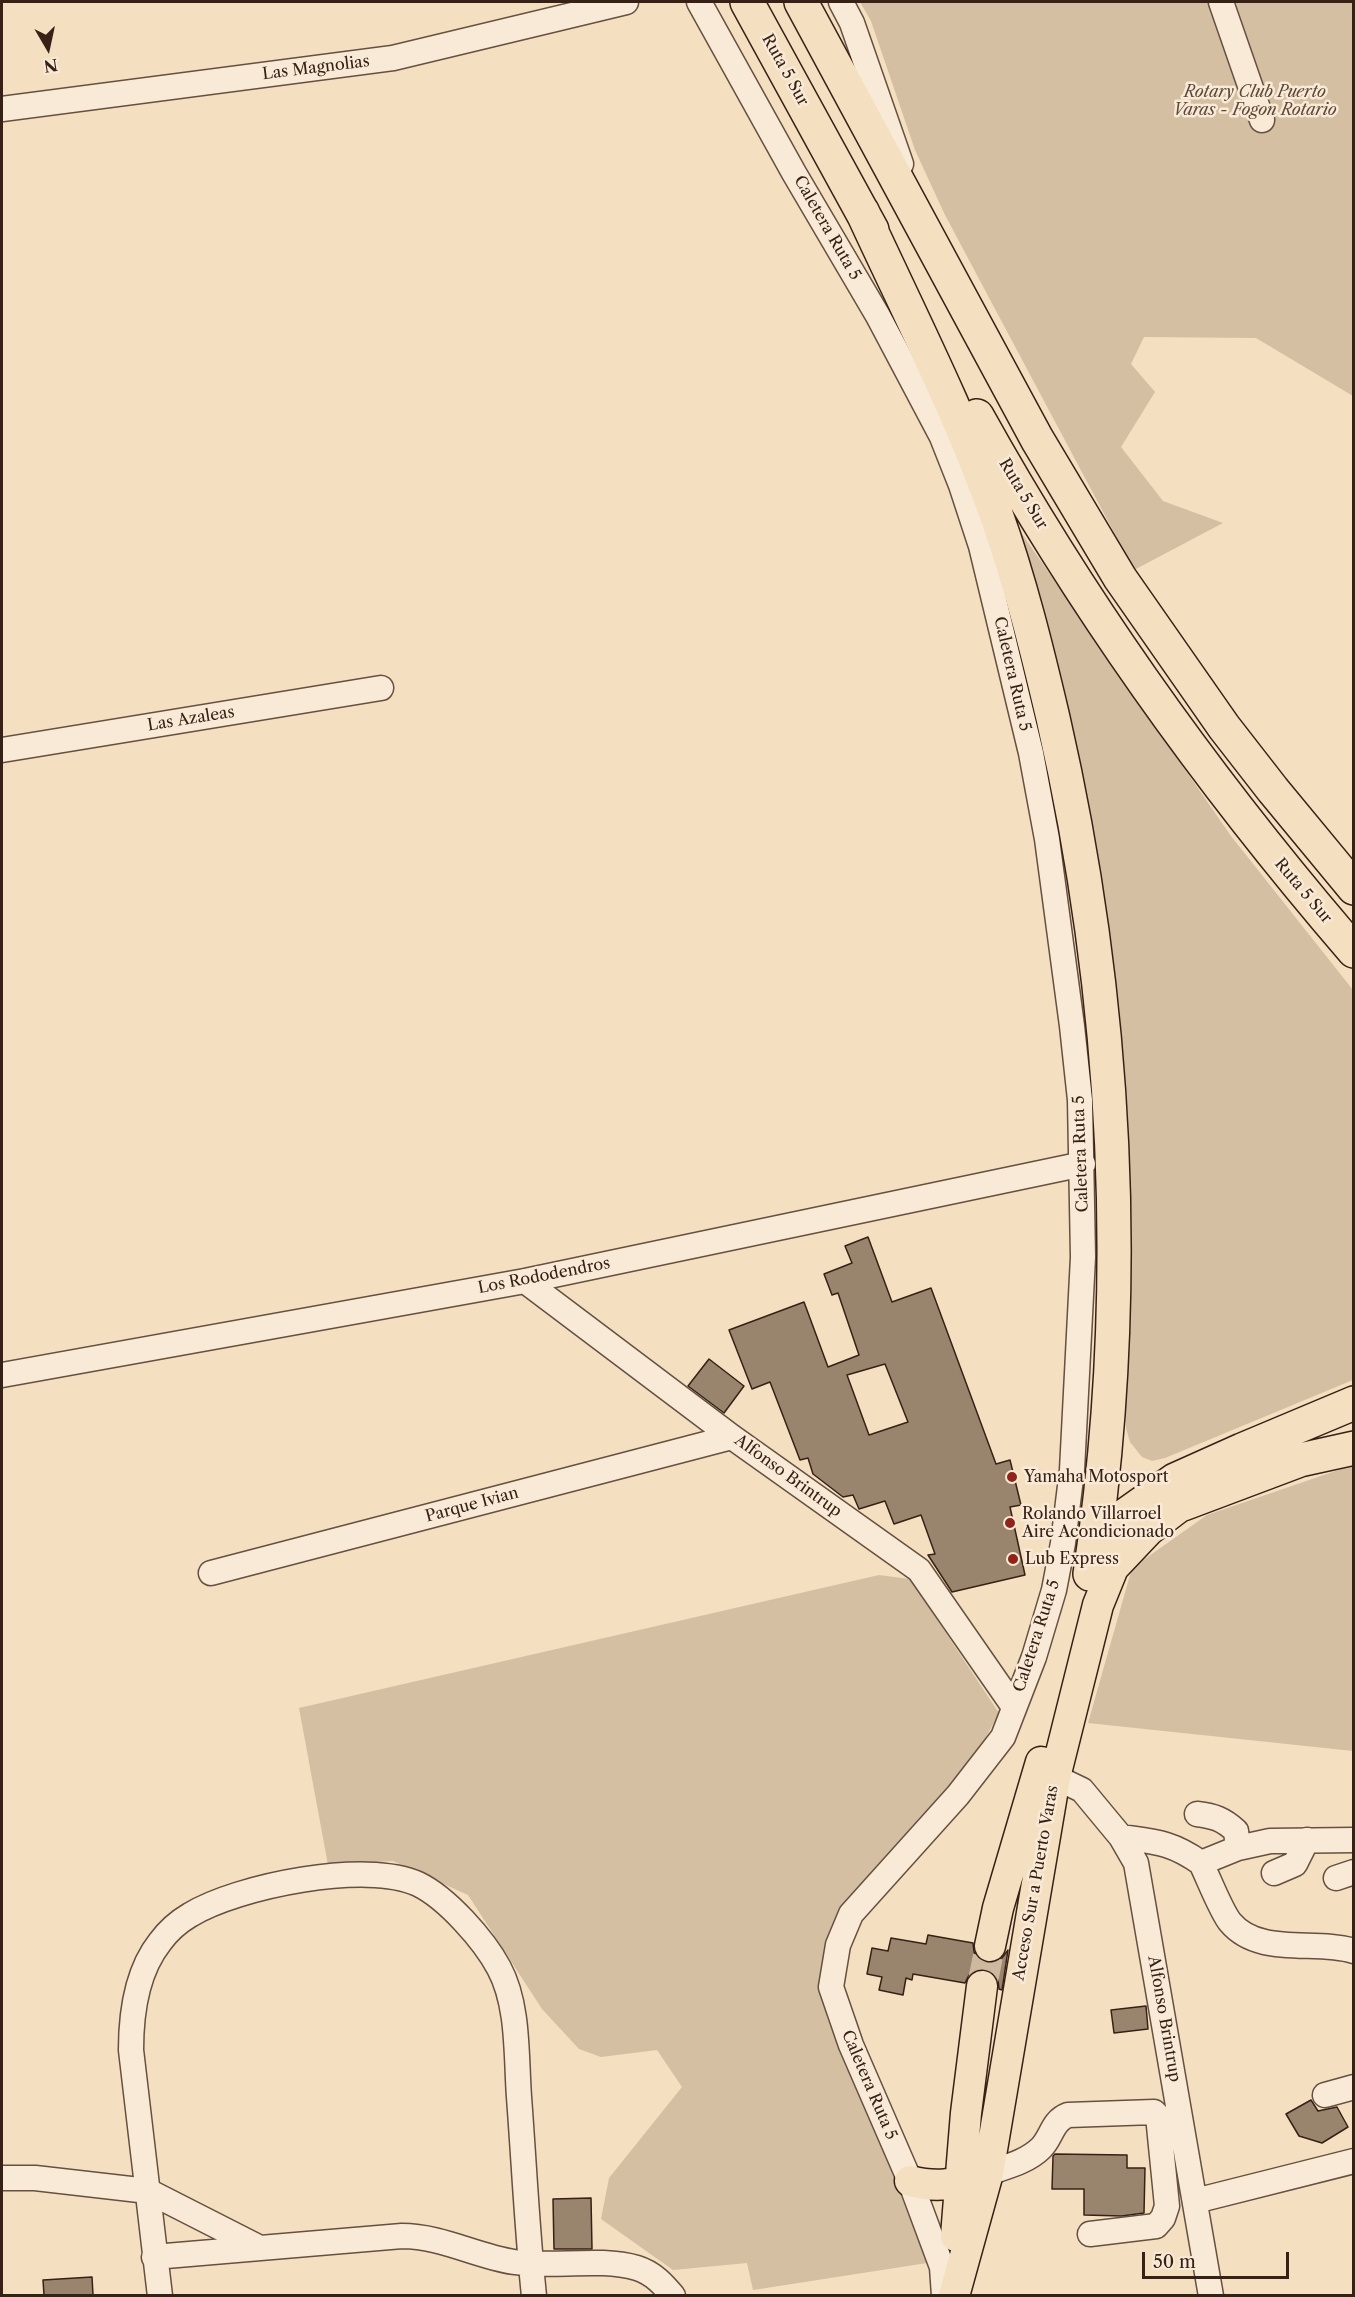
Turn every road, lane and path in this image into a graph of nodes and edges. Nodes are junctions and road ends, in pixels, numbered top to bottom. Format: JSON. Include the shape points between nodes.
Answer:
{"nodes":[{"id":1,"x":627,"y":2,"type":"edge"},
{"id":2,"x":699,"y":2,"type":"edge"},
{"id":3,"x":747,"y":2,"type":"edge"},
{"id":4,"x":801,"y":2,"type":"edge"},
{"id":5,"x":841,"y":2,"type":"edge"},
{"id":6,"x":1221,"y":2,"type":"edge"},
{"id":7,"x":2,"y":109,"type":"edge"},
{"id":8,"x":1262,"y":120,"type":"dead end"},
{"id":9,"x":862,"y":211,"type":"junction"},
{"id":10,"x":924,"y":229,"type":"junction"},
{"id":11,"x":381,"y":688,"type":"dead end"},
{"id":12,"x":2,"y":750,"type":"edge"},
{"id":13,"x":1353,"y":888,"type":"edge"},
{"id":14,"x":1353,"y":951,"type":"edge"},
{"id":15,"x":1083,"y":1164,"type":"junction"},
{"id":16,"x":525,"y":1281,"type":"junction"},
{"id":17,"x":2,"y":1375,"type":"edge"},
{"id":18,"x":1353,"y":1404,"type":"edge"},
{"id":19,"x":732,"y":1437,"type":"junction"},
{"id":20,"x":1353,"y":1448,"type":"edge"},
{"id":21,"x":1242,"y":1449,"type":"junction"},
{"id":22,"x":1183,"y":1504,"type":"junction"},
{"id":23,"x":211,"y":1573,"type":"dead end"},
{"id":24,"x":1090,"y":1574,"type":"junction"},
{"id":25,"x":1014,"y":1707,"type":"junction"},
{"id":26,"x":1054,"y":1777,"type":"junction"},
{"id":27,"x":1197,"y":1814,"type":"dead end"},
{"id":28,"x":1121,"y":1837,"type":"junction"},
{"id":29,"x":1307,"y":1840,"type":"junction"},
{"id":30,"x":1353,"y":1840,"type":"edge"},
{"id":31,"x":1238,"y":1848,"type":"junction"},
{"id":32,"x":1201,"y":1863,"type":"junction"},
{"id":33,"x":1274,"y":1873,"type":"dead end"},
{"id":34,"x":990,"y":1946,"type":"tunnel mouth"},
{"id":35,"x":1353,"y":1951,"type":"edge"},
{"id":36,"x":982,"y":1986,"type":"tunnel mouth"},
{"id":37,"x":1353,"y":2087,"type":"edge"},
{"id":38,"x":1325,"y":2095,"type":"dead end"},
{"id":39,"x":1353,"y":2161,"type":"edge"},
{"id":40,"x":974,"y":2177,"type":"junction"},
{"id":41,"x":2,"y":2178,"type":"edge"},
{"id":42,"x":910,"y":2181,"type":"junction"},
{"id":43,"x":148,"y":2191,"type":"junction"},
{"id":44,"x":1195,"y":2201,"type":"junction"},
{"id":45,"x":1090,"y":2234,"type":"dead end"},
{"id":46,"x":258,"y":2247,"type":"junction"},
{"id":47,"x":154,"y":2257,"type":"junction"},
{"id":48,"x":531,"y":2263,"type":"junction"},
{"id":49,"x":160,"y":2295,"type":"edge"},
{"id":50,"x":534,"y":2295,"type":"edge"},
{"id":51,"x":674,"y":2295,"type":"edge"},
{"id":52,"x":944,"y":2295,"type":"edge"},
{"id":53,"x":950,"y":2295,"type":"edge"},
{"id":54,"x":954,"y":2295,"type":"edge"},
{"id":55,"x":1211,"y":2295,"type":"edge"}],
"edges":[{"from":1,"to":7,"type":"street","name":"Las Magnolias","via":[[393,58]]},
{"from":2,"to":15,"type":"street","name":"Caletera Ruta 5","via":[[878,316],[942,437],[961,485],[981,546],[1031,753],[1047,839],[1072,1026]]},
{"from":3,"to":9,"type":"highway","name":"Ruta 5 Sur"},
{"from":4,"to":10,"type":"highway"},
{"from":5,"to":10,"type":"street","via":[[852,23]]},
{"from":6,"to":8,"type":"street"},
{"from":9,"to":14,"type":"highway","name":"Ruta 5 Sur","via":[[997,452],[1101,620],[1264,844]]},
{"from":9,"to":24,"type":"highway","via":[[951,402],[999,524],[1046,690],[1086,885],[1104,1040],[1114,1200],[1112,1363],[1101,1500]]},
{"from":10,"to":13,"type":"highway","via":[[1037,439],[1120,579],[1224,727]]},
{"from":11,"to":12,"type":"street","name":"Las Azaleas"},
{"from":15,"to":16,"type":"street","name":"Los Rododendros"},
{"from":15,"to":25,"type":"street","name":"Caletera Ruta 5","via":[[1078,1369],[1063,1543],[1051,1601]]},
{"from":16,"to":17,"type":"street","name":"Los Rododendros"},
{"from":16,"to":19,"type":"street","name":"Alfonso Brintrup"},
{"from":18,"to":21,"type":"highway"},
{"from":19,"to":23,"type":"street","name":"Parque Ivian"},
{"from":19,"to":25,"type":"street","name":"Alfonso Brintrup","via":[[919,1570]]},
{"from":20,"to":22,"type":"highway","via":[[1300,1460]]},
{"from":21,"to":22,"type":"highway"},
{"from":21,"to":24,"type":"highway","via":[[1175,1480],[1120,1519]]},
{"from":22,"to":26,"type":"main road","name":"Acceso Sur a Puerto Varas","via":[[1149,1530],[1113,1568],[1098,1605]]},
{"from":24,"to":34,"type":"main road","name":"Acceso Sur a Puerto Varas"},
{"from":25,"to":42,"type":"street","name":"Caletera Ruta 5","via":[[1003,1737],[986,1760],[851,1914],[838,1945],[831,1987],[850,2045]]},
{"from":26,"to":28,"type":"street","name":"Alfonso Brintrup","via":[[1082,1790]]},
{"from":26,"to":40,"type":"main road","name":"Acceso Sur a Puerto Varas"},
{"from":27,"to":31,"type":"street","via":[[1224,1821],[1236,1831]]},
{"from":28,"to":32,"type":"street","via":[[1160,1842]]},
{"from":28,"to":44,"type":"street","name":"Alfonso Brintrup","via":[[1136,1863]]},
{"from":29,"to":30,"type":"street"},
{"from":29,"to":31,"type":"street","via":[[1270,1841]]},
{"from":29,"to":33,"type":"street","via":[[1295,1864]]},
{"from":31,"to":32,"type":"street"},
{"from":32,"to":35,"type":"street","via":[[1229,1921],[1248,1937],[1279,1945],[1341,1947]]},
{"from":36,"to":40,"type":"main road","name":"Acceso Sur a Puerto Varas","via":[[966,2113]]},
{"from":37,"to":38,"type":"street"},
{"from":39,"to":44,"type":"street"},
{"from":40,"to":42,"type":"main road","via":[[936,2186]]},
{"from":40,"to":45,"type":"street","via":[[1020,2162],[1041,2148],[1059,2118],[1154,2112],[1158,2116],[1167,2206],[1164,2218],[1156,2226]]},
{"from":40,"to":53,"type":"main road","name":"Acceso Sur a Puerto Varas"},
{"from":40,"to":54,"type":"main road","name":"Acceso Sur a Puerto Varas"},
{"from":41,"to":43,"type":"street"},
{"from":42,"to":52,"type":"street","name":"Caletera Ruta 5","via":[[942,2267]]},
{"from":43,"to":46,"type":"street"},
{"from":43,"to":47,"type":"street"},
{"from":43,"to":48,"type":"street","via":[[131,2031],[140,1986],[158,1943],[192,1914],[245,1893],[330,1875],[394,1877],[418,1884],[450,1909],[484,1946],[504,1979],[514,2032]]},
{"from":44,"to":55,"type":"street","name":"Alfonso Brintrup"},
{"from":46,"to":47,"type":"street"},
{"from":46,"to":48,"type":"street","via":[[413,2236],[496,2259]]},
{"from":47,"to":49,"type":"street"},
{"from":48,"to":50,"type":"street"},
{"from":48,"to":51,"type":"street","via":[[638,2268],[656,2277]]}]}
